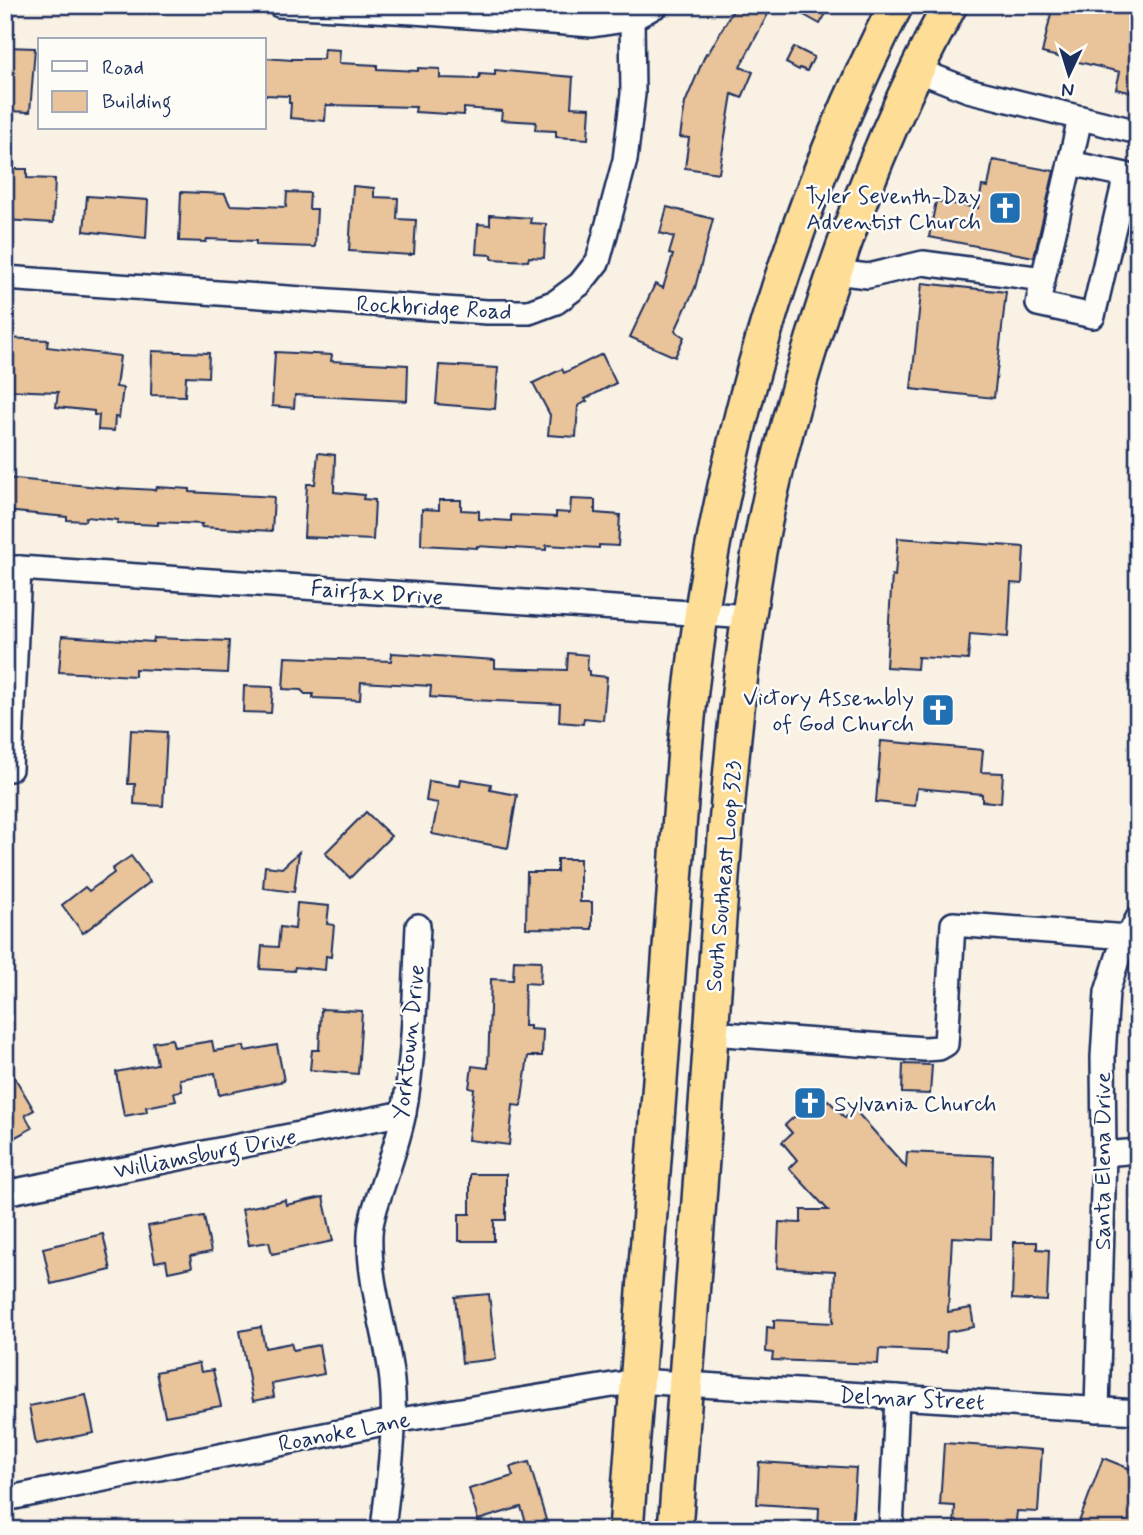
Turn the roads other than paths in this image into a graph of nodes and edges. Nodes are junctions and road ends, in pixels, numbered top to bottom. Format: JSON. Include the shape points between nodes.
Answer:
{"nodes":[{"id":1,"x":279,"y":5,"type":"edge"},
{"id":2,"x":657,"y":5,"type":"edge"},
{"id":3,"x":896,"y":5,"type":"edge"},
{"id":4,"x":950,"y":5,"type":"edge"},
{"id":5,"x":413,"y":9,"type":"edge"},
{"id":6,"x":632,"y":19,"type":"junction"},
{"id":7,"x":917,"y":70,"type":"junction"},
{"id":8,"x":1080,"y":118,"type":"junction"},
{"id":9,"x":1138,"y":132,"type":"edge"},
{"id":10,"x":1070,"y":163,"type":"junction"},
{"id":11,"x":834,"y":272,"type":"junction"},
{"id":12,"x":5,"y":278,"type":"edge"},
{"id":13,"x":1043,"y":279,"type":"junction"},
{"id":14,"x":12,"y":568,"type":"edge"},
{"id":15,"x":702,"y":613,"type":"junction"},
{"id":16,"x":749,"y":617,"type":"junction"},
{"id":17,"x":10,"y":769,"type":"dead end"},
{"id":18,"x":418,"y":926,"type":"dead end"},
{"id":19,"x":1133,"y":928,"type":"edge"},
{"id":20,"x":711,"y":1033,"type":"junction"},
{"id":21,"x":404,"y":1113,"type":"junction"},
{"id":22,"x":1138,"y":1151,"type":"edge"},
{"id":23,"x":1104,"y":1154,"type":"junction"},
{"id":24,"x":5,"y":1193,"type":"edge"},
{"id":25,"x":637,"y":1381,"type":"junction"},
{"id":26,"x":686,"y":1385,"type":"junction"},
{"id":27,"x":897,"y":1397,"type":"junction"},
{"id":28,"x":1097,"y":1410,"type":"junction"},
{"id":29,"x":1138,"y":1412,"type":"edge"},
{"id":30,"x":394,"y":1420,"type":"junction"},
{"id":31,"x":5,"y":1499,"type":"edge"},
{"id":32,"x":383,"y":1530,"type":"edge"},
{"id":33,"x":626,"y":1530,"type":"edge"},
{"id":34,"x":675,"y":1530,"type":"edge"},
{"id":35,"x":891,"y":1530,"type":"edge"}],
"edges":[{"from":1,"to":5,"type":"street"},
{"from":2,"to":6,"type":"street"},
{"from":3,"to":15,"type":"highway","name":"South Southeast Loop 323","via":[[817,182],[773,306],[726,481]]},
{"from":4,"to":7,"type":"highway","name":"South Southeast Loop 323"},
{"from":5,"to":6,"type":"street","via":[[592,25]]},
{"from":6,"to":12,"type":"street","name":"Rockbridge Road","via":[[633,94],[625,160],[598,261],[580,284],[556,302],[529,312],[487,312]]},
{"from":7,"to":8,"type":"street","via":[[968,90]]},
{"from":7,"to":11,"type":"highway","name":"South Southeast Loop 323","via":[[865,186]]},
{"from":8,"to":9,"type":"street"},
{"from":8,"to":10,"type":"street"},
{"from":10,"to":13,"type":"street"},
{"from":10,"to":13,"type":"street","via":[[1126,175],[1093,316],[1038,304]]},
{"from":11,"to":13,"type":"street","via":[[868,276],[923,263]]},
{"from":11,"to":16,"type":"highway","name":"South Southeast Loop 323","via":[[786,434]]},
{"from":14,"to":15,"type":"street","name":"Fairfax Drive"},
{"from":14,"to":17,"type":"street"},
{"from":15,"to":16,"type":"street","name":"Fairfax Drive"},
{"from":15,"to":25,"type":"highway","name":"South Southeast Loop 323","via":[[685,750]]},
{"from":16,"to":20,"type":"highway","name":"South Southeast Loop 323","via":[[726,815]]},
{"from":18,"to":21,"type":"street","name":"Yorktown Drive"},
{"from":19,"to":20,"type":"street","via":[[953,924],[946,1044],[939,1048]]},
{"from":19,"to":23,"type":"street","name":"Santa Elena Drive","via":[[1107,992]]},
{"from":20,"to":26,"type":"highway","name":"South Southeast Loop 323"},
{"from":21,"to":24,"type":"street","name":"Williamsburg Drive"},
{"from":21,"to":30,"type":"street","name":"Yorktown Drive","via":[[370,1233],[371,1270],[392,1381]]},
{"from":22,"to":23,"type":"street"},
{"from":23,"to":28,"type":"street","name":"Santa Elena Drive"},
{"from":25,"to":26,"type":"street","name":"Roanoke Lane"},
{"from":25,"to":30,"type":"street","name":"Roanoke Lane"},
{"from":25,"to":33,"type":"highway","name":"South Southeast Loop 323"},
{"from":26,"to":27,"type":"street","name":"Delmar Street"},
{"from":26,"to":34,"type":"highway","name":"South Southeast Loop 323"},
{"from":27,"to":28,"type":"street","name":"Delmar Street"},
{"from":27,"to":35,"type":"street"},
{"from":28,"to":29,"type":"street","name":"Delmar Street"},
{"from":30,"to":31,"type":"street","name":"Roanoke Lane"},
{"from":30,"to":32,"type":"street","name":"Yorktown Drive"}]}
